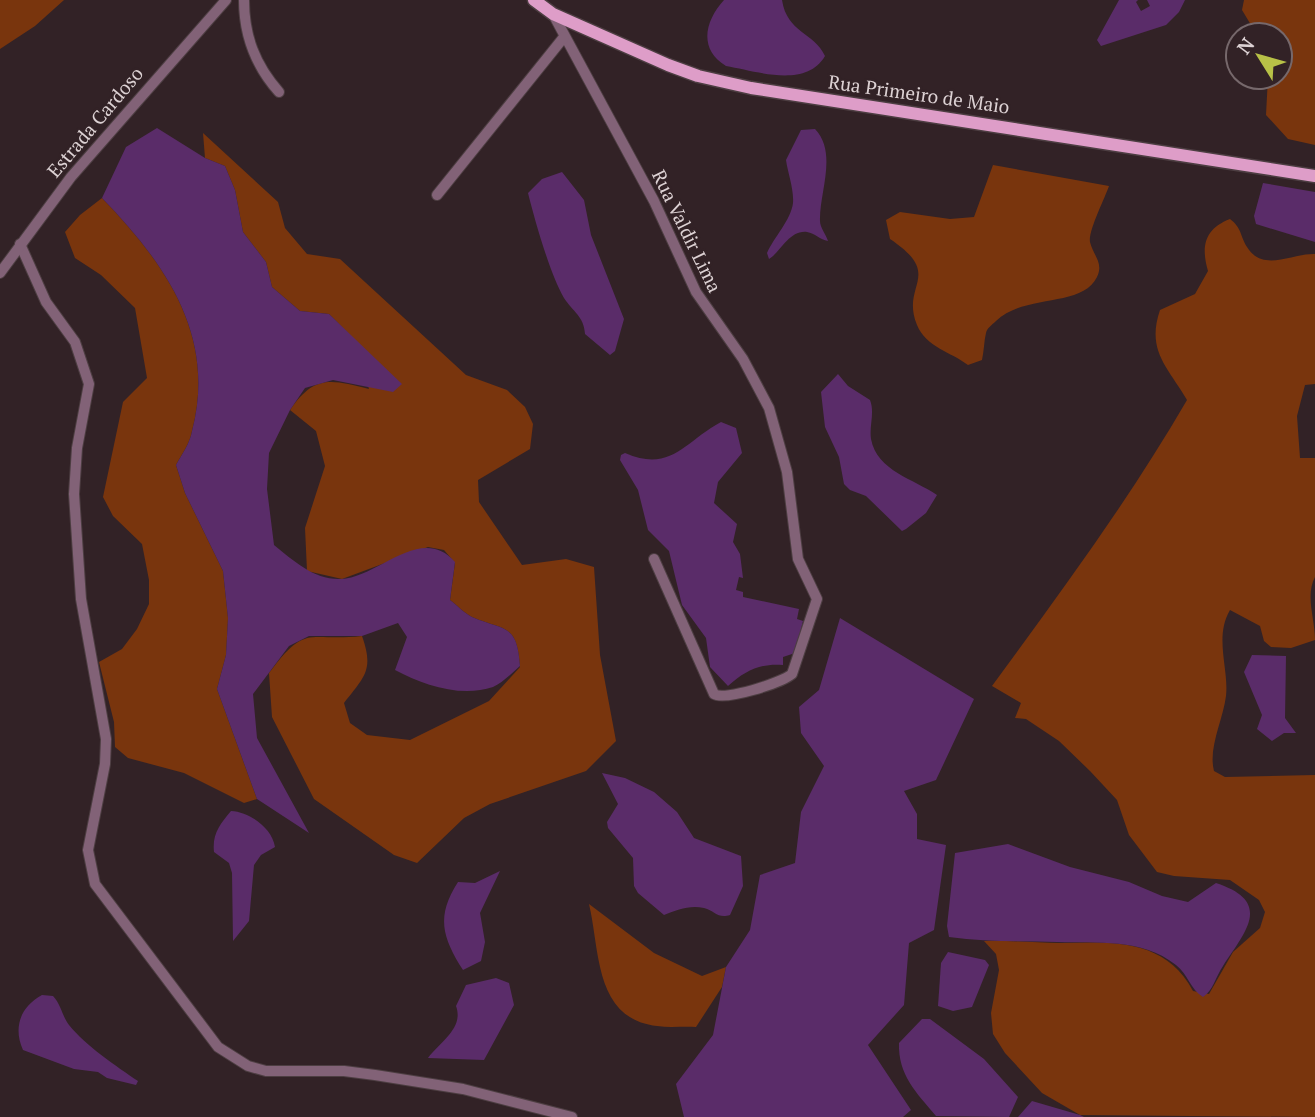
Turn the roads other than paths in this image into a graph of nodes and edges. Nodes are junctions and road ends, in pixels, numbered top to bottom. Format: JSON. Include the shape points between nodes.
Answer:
{"nodes":[{"id":1,"x":226,"y":0,"type":"edge"},
{"id":2,"x":244,"y":0,"type":"edge"},
{"id":3,"x":534,"y":0,"type":"edge"},
{"id":4,"x":553,"y":14,"type":"junction"},
{"id":5,"x":564,"y":37,"type":"junction"},
{"id":6,"x":279,"y":92,"type":"dead end"},
{"id":7,"x":1315,"y":177,"type":"edge"},
{"id":8,"x":437,"y":195,"type":"dead end"},
{"id":9,"x":20,"y":244,"type":"junction"},
{"id":10,"x":0,"y":274,"type":"edge"},
{"id":11,"x":654,"y":559,"type":"dead end"},
{"id":12,"x":572,"y":1117,"type":"edge"}],
"edges":[{"from":1,"to":9,"type":"street","name":"Estrada Cardoso","via":[[105,137]]},
{"from":2,"to":6,"type":"street","via":[[255,58]]},
{"from":3,"to":4,"type":"main road","name":"Rua Primeiro de Maio"},
{"from":4,"to":5,"type":"street","name":"Rua Valdir Lima"},
{"from":4,"to":7,"type":"main road","name":"Rua Primeiro de Maio","via":[[668,65],[738,85]]},
{"from":5,"to":8,"type":"street"},
{"from":5,"to":11,"type":"street","name":"Rua Valdir Lima","via":[[654,201],[696,292],[760,390],[784,456],[798,559],[817,599],[796,666],[785,678],[722,698],[713,694]]},
{"from":9,"to":10,"type":"street","name":"Estrada Cardoso"},
{"from":9,"to":12,"type":"street","via":[[46,302],[75,342],[89,384],[74,494],[81,599],[106,739],[88,850],[95,884],[218,1047],[248,1066],[266,1071],[375,1075],[463,1089]]}]}
